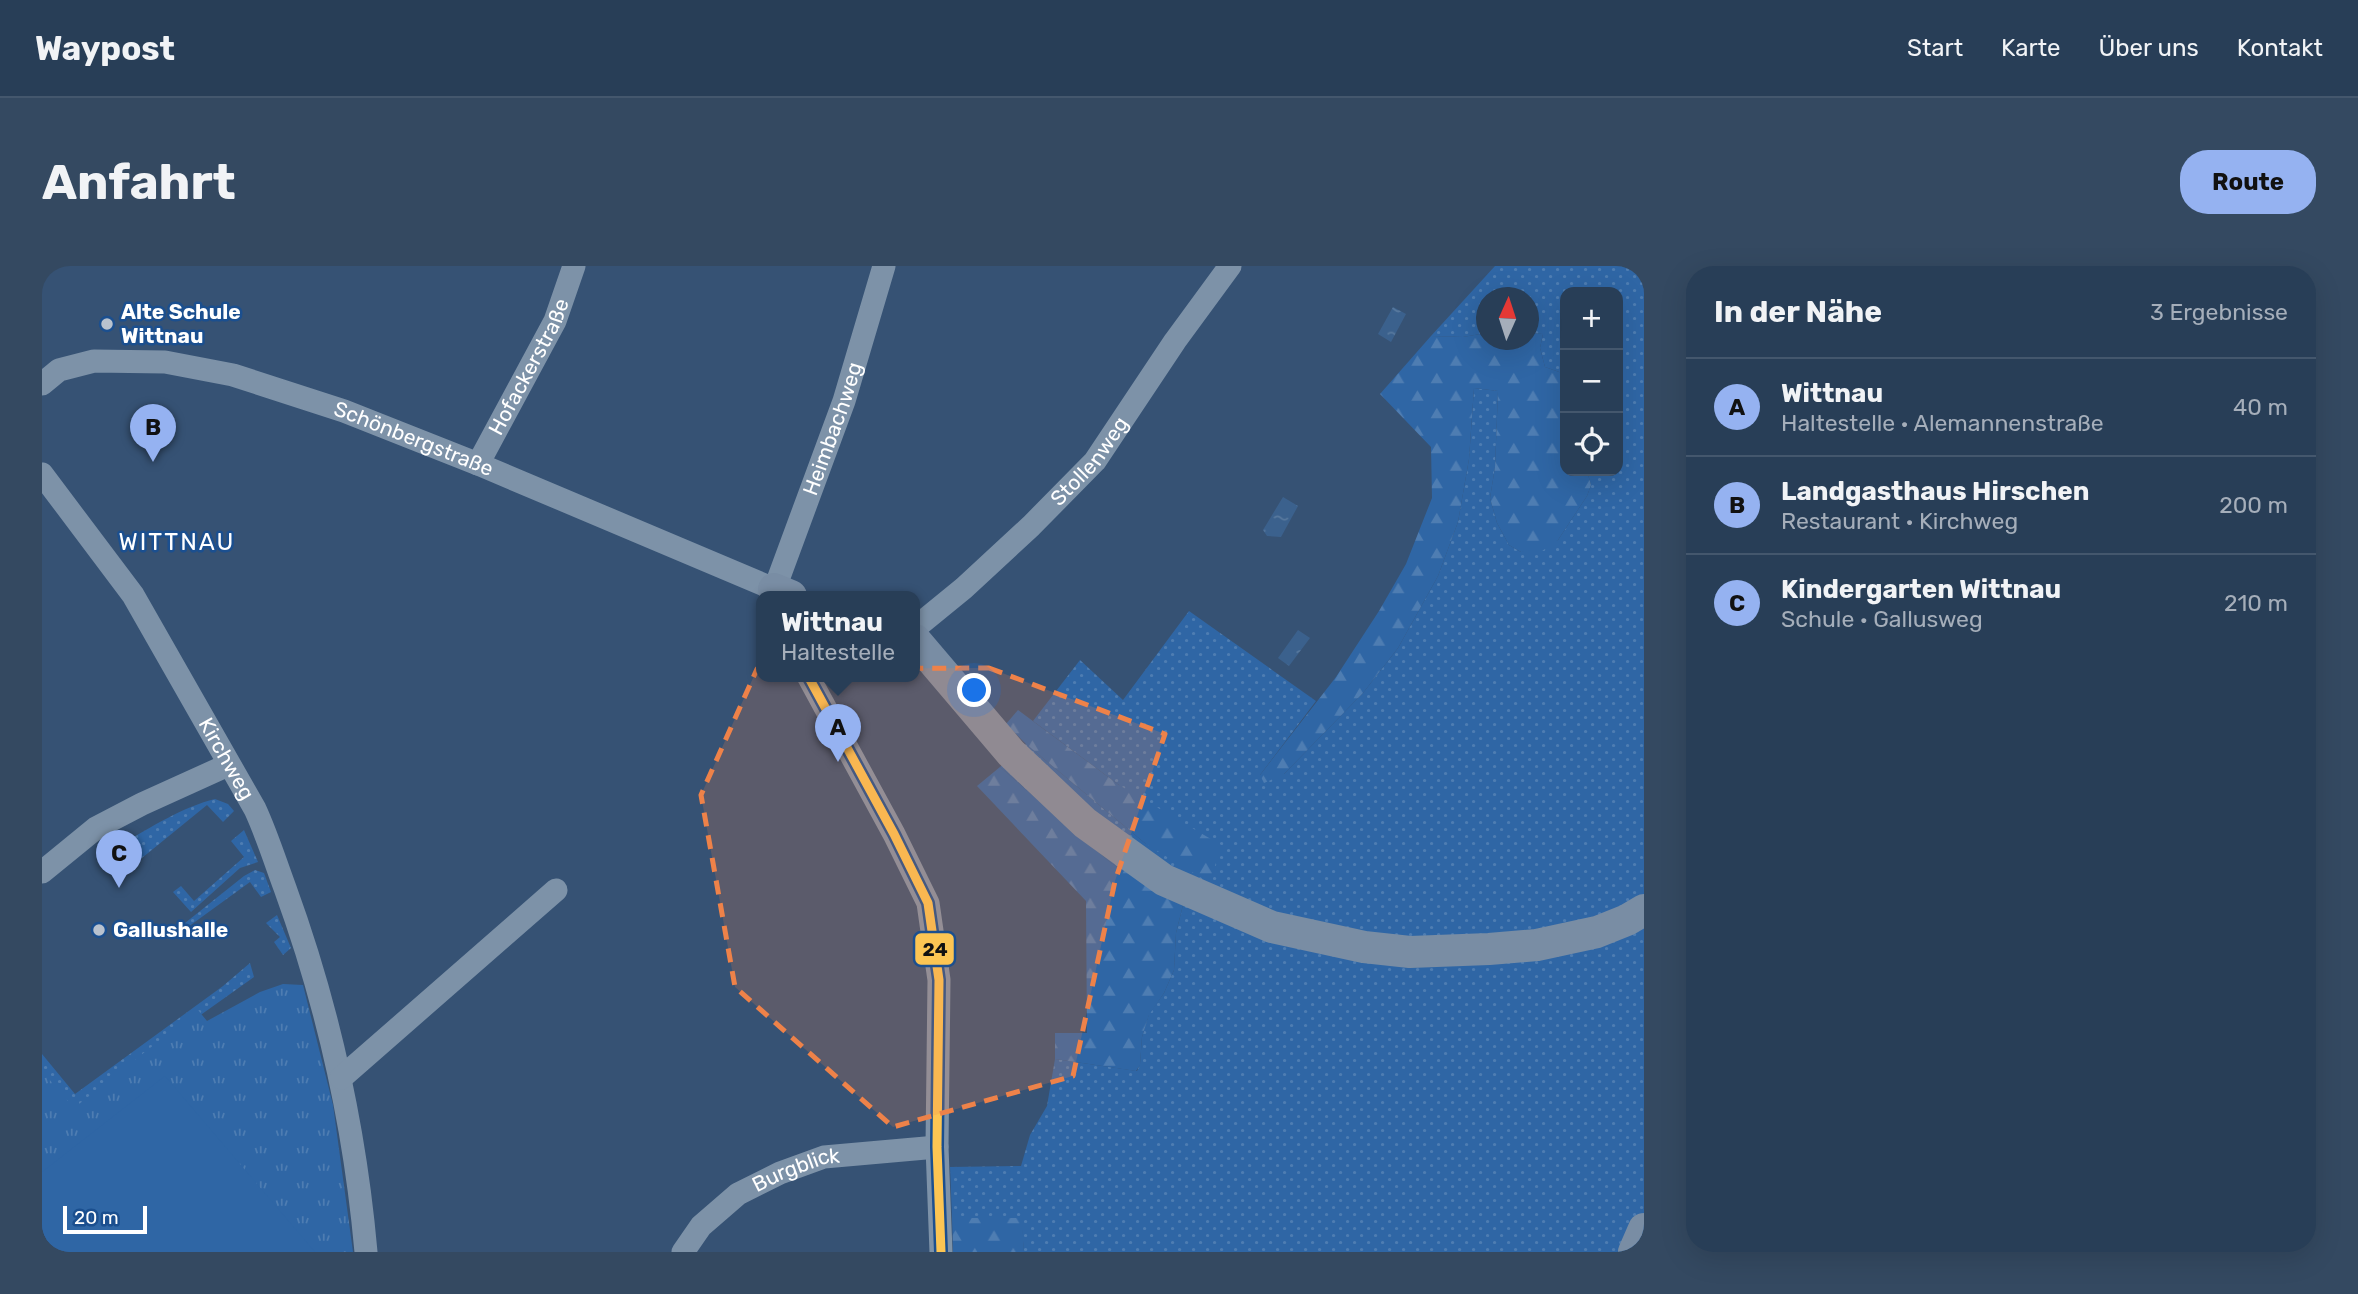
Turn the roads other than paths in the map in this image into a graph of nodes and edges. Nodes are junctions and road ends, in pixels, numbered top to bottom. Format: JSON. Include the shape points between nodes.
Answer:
{"nodes":[{"id":1,"x":574,"y":266,"type":"edge"},
{"id":2,"x":884,"y":266,"type":"edge"},
{"id":3,"x":1230,"y":266,"type":"edge"},
{"id":4,"x":42,"y":384,"type":"edge"},
{"id":5,"x":478,"y":464,"type":"junction"},
{"id":6,"x":42,"y":474,"type":"edge"},
{"id":7,"x":772,"y":591,"type":"edge"},
{"id":8,"x":780,"y":591,"type":"edge"},
{"id":9,"x":920,"y":624,"type":"edge"},
{"id":10,"x":920,"y":646,"type":"edge"},
{"id":11,"x":811,"y":682,"type":"edge"},
{"id":12,"x":825,"y":682,"type":"edge"},
{"id":13,"x":818,"y":698,"type":"junction"},
{"id":14,"x":228,"y":765,"type":"junction"},
{"id":15,"x":42,"y":872,"type":"edge"},
{"id":16,"x":556,"y":890,"type":"dead end"},
{"id":17,"x":1644,"y":910,"type":"edge"},
{"id":18,"x":341,"y":1078,"type":"junction"},
{"id":19,"x":937,"y":1147,"type":"junction"},
{"id":20,"x":1644,"y":1229,"type":"edge"},
{"id":21,"x":366,"y":1252,"type":"edge"},
{"id":22,"x":683,"y":1252,"type":"edge"},
{"id":23,"x":941,"y":1252,"type":"edge"},
{"id":24,"x":1634,"y":1252,"type":"edge"}],
"edges":[{"from":1,"to":5,"type":"street","name":"Hofackerstraße","via":[[555,321]]},
{"from":2,"to":8,"type":"street","name":"Heimbachweg","via":[[845,401]]},
{"from":3,"to":9,"type":"street","name":"Stollenweg","via":[[1095,461],[1031,526]]},
{"from":4,"to":5,"type":"street","name":"Schönbergstraße","via":[[60,370],[94,361],[165,362],[233,375],[296,395]]},
{"from":5,"to":7,"type":"street","name":"Schönbergstraße"},
{"from":6,"to":14,"type":"street","name":"Kirchweg","via":[[133,595]]},
{"from":10,"to":17,"type":"street","via":[[1011,753],[1085,823],[1164,880],[1272,927],[1410,952],[1489,949],[1597,932]]},
{"from":11,"to":13,"type":"street"},
{"from":12,"to":13,"type":"street"},
{"from":13,"to":19,"type":"street","via":[[928,903],[939,980]]},
{"from":14,"to":15,"type":"street","via":[[96,828]]},
{"from":14,"to":18,"type":"street","name":"Kirchweg","via":[[266,833],[312,963]]},
{"from":16,"to":18,"type":"street"},
{"from":18,"to":21,"type":"street","name":"Kirchweg"},
{"from":19,"to":22,"type":"street","name":"Burgblick","via":[[824,1157],[779,1173],[738,1194],[701,1226]]},
{"from":19,"to":23,"type":"street"},
{"from":20,"to":24,"type":"street"}]}
